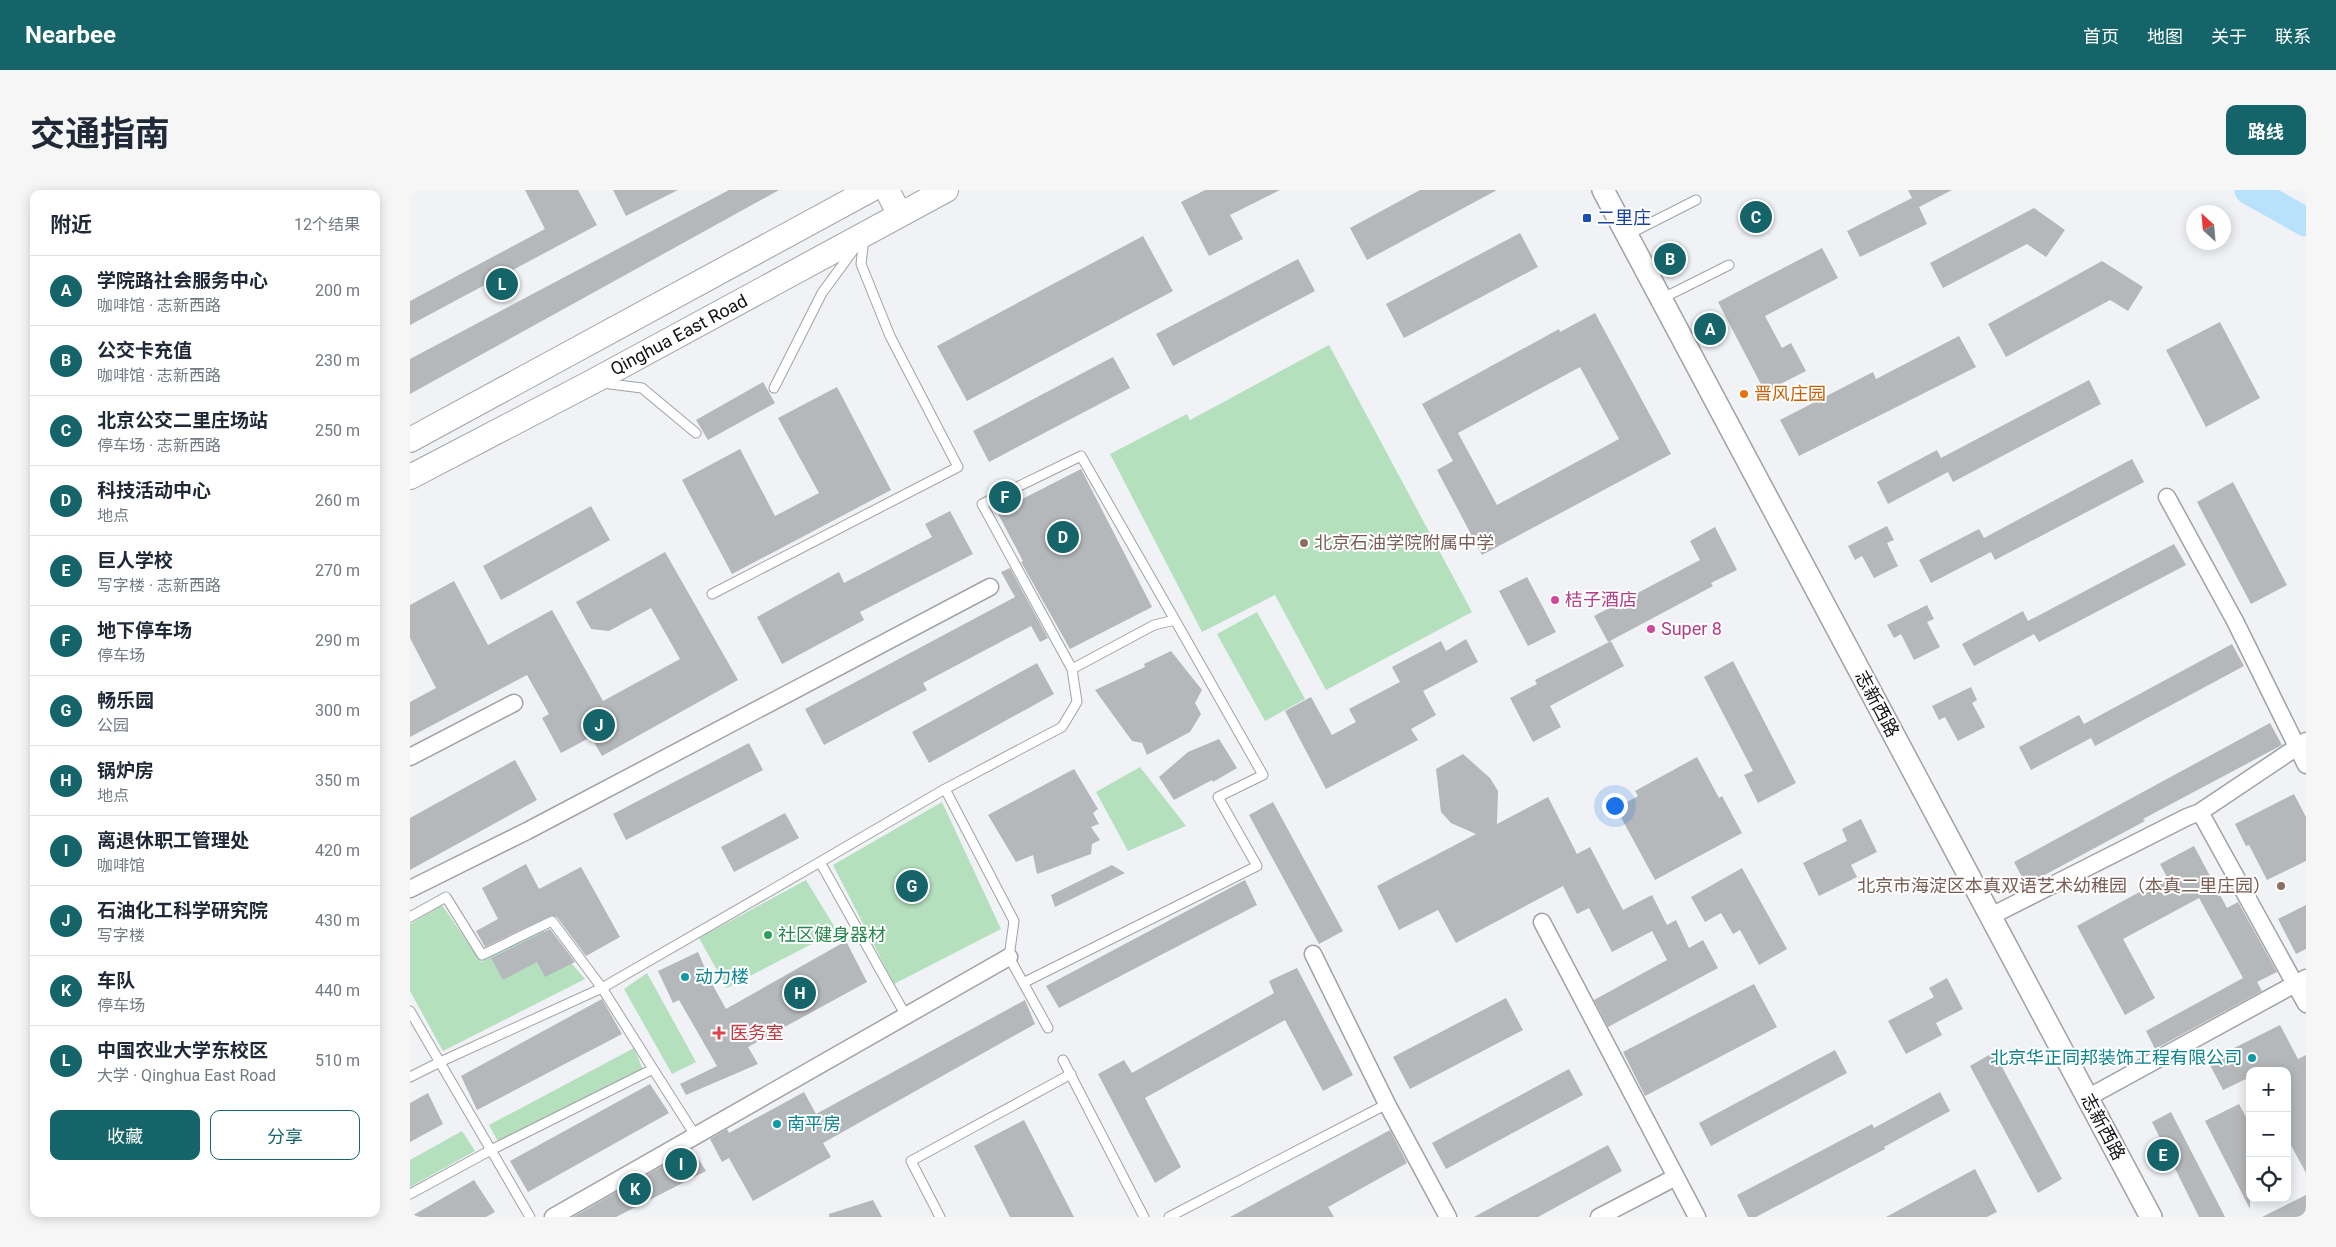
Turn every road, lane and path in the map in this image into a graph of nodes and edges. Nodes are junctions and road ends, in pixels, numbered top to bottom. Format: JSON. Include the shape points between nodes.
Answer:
{"nodes":[{"id":1,"x":870,"y":190,"type":"edge"},
{"id":2,"x":887,"y":190,"type":"edge"},
{"id":3,"x":946,"y":190,"type":"edge"},
{"id":4,"x":1603,"y":190,"type":"edge"},
{"id":5,"x":1696,"y":200,"type":"dead end"},
{"id":6,"x":900,"y":215,"type":"junction"},
{"id":7,"x":864,"y":235,"type":"junction"},
{"id":8,"x":1627,"y":235,"type":"junction"},
{"id":9,"x":1729,"y":265,"type":"dead end"},
{"id":10,"x":1661,"y":299,"type":"junction"},
{"id":11,"x":592,"y":382,"type":"junction"},
{"id":12,"x":774,"y":388,"type":"dead end"},
{"id":13,"x":696,"y":432,"type":"dead end"},
{"id":14,"x":410,"y":440,"type":"edge"},
{"id":15,"x":410,"y":478,"type":"edge"},
{"id":16,"x":2167,"y":497,"type":"dead end"},
{"id":17,"x":990,"y":587,"type":"dead end"},
{"id":18,"x":712,"y":594,"type":"dead end"},
{"id":19,"x":1175,"y":620,"type":"junction"},
{"id":20,"x":1072,"y":669,"type":"junction"},
{"id":21,"x":514,"y":703,"type":"dead end"},
{"id":22,"x":2301,"y":743,"type":"edge"},
{"id":23,"x":410,"y":757,"type":"edge"},
{"id":24,"x":2306,"y":765,"type":"edge"},
{"id":25,"x":945,"y":789,"type":"junction"},
{"id":26,"x":2200,"y":812,"type":"junction"},
{"id":27,"x":820,"y":862,"type":"junction"},
{"id":28,"x":410,"y":889,"type":"edge"},
{"id":29,"x":410,"y":917,"type":"edge"},
{"id":30,"x":1989,"y":917,"type":"junction"},
{"id":31,"x":1542,"y":922,"type":"dead end"},
{"id":32,"x":1313,"y":954,"type":"dead end"},
{"id":33,"x":1009,"y":957,"type":"junction"},
{"id":34,"x":2300,"y":981,"type":"edge"},
{"id":35,"x":1023,"y":983,"type":"junction"},
{"id":36,"x":602,"y":988,"type":"junction"},
{"id":37,"x":2306,"y":1004,"type":"edge"},
{"id":38,"x":410,"y":1011,"type":"edge"},
{"id":39,"x":906,"y":1016,"type":"junction"},
{"id":40,"x":1048,"y":1028,"type":"dead end"},
{"id":41,"x":1063,"y":1060,"type":"dead end"},
{"id":42,"x":440,"y":1062,"type":"junction"},
{"id":43,"x":654,"y":1070,"type":"junction"},
{"id":44,"x":1071,"y":1074,"type":"junction"},
{"id":45,"x":410,"y":1078,"type":"edge"},
{"id":46,"x":2087,"y":1098,"type":"junction"},
{"id":47,"x":1387,"y":1104,"type":"junction"},
{"id":48,"x":695,"y":1136,"type":"junction"},
{"id":49,"x":491,"y":1150,"type":"junction"},
{"id":50,"x":1676,"y":1177,"type":"junction"},
{"id":51,"x":410,"y":1194,"type":"edge"},
{"id":52,"x":530,"y":1217,"type":"edge"},
{"id":53,"x":553,"y":1217,"type":"edge"},
{"id":54,"x":940,"y":1217,"type":"edge"},
{"id":55,"x":1144,"y":1217,"type":"edge"},
{"id":56,"x":1169,"y":1217,"type":"edge"},
{"id":57,"x":1448,"y":1217,"type":"edge"},
{"id":58,"x":1599,"y":1217,"type":"edge"},
{"id":59,"x":1697,"y":1217,"type":"edge"},
{"id":60,"x":2151,"y":1217,"type":"edge"}],
"edges":[{"from":1,"to":14,"type":"main road","name":"Qinghua East Road"},
{"from":2,"to":6,"type":"main road"},
{"from":3,"to":6,"type":"main road","name":"Qinghua East Road"},
{"from":4,"to":8,"type":"street","name":"志新西路"},
{"from":5,"to":8,"type":"lane"},
{"from":6,"to":7,"type":"main road","name":"Qinghua East Road"},
{"from":7,"to":11,"type":"main road","name":"Qinghua East Road"},
{"from":7,"to":12,"type":"lane","via":[[822,293]]},
{"from":7,"to":18,"type":"lane","via":[[861,264],[890,336],[958,467]]},
{"from":8,"to":10,"type":"street","name":"志新西路"},
{"from":9,"to":10,"type":"lane"},
{"from":10,"to":30,"type":"street","name":"志新西路"},
{"from":11,"to":13,"type":"lane","via":[[642,388]]},
{"from":11,"to":15,"type":"main road","name":"Qinghua East Road"},
{"from":16,"to":22,"type":"street"},
{"from":17,"to":28,"type":"street","via":[[527,831]]},
{"from":19,"to":20,"type":"lane","via":[[1154,625]]},
{"from":19,"to":20,"type":"lane","via":[[1080,456],[982,504]]},
{"from":19,"to":35,"type":"lane","via":[[1263,775],[1218,797],[1258,866]]},
{"from":20,"to":25,"type":"lane","via":[[1077,702],[1062,727]]},
{"from":21,"to":23,"type":"street"},
{"from":22,"to":24,"type":"street"},
{"from":22,"to":26,"type":"street"},
{"from":25,"to":27,"type":"lane"},
{"from":25,"to":33,"type":"lane","via":[[1014,921]]},
{"from":26,"to":30,"type":"street"},
{"from":26,"to":34,"type":"street"},
{"from":27,"to":36,"type":"lane"},
{"from":27,"to":39,"type":"lane"},
{"from":29,"to":36,"type":"lane","via":[[446,897],[482,955],[552,921]]},
{"from":30,"to":46,"type":"street","name":"志新西路"},
{"from":31,"to":50,"type":"street"},
{"from":32,"to":47,"type":"street"},
{"from":33,"to":35,"type":"lane"},
{"from":33,"to":39,"type":"street"},
{"from":34,"to":37,"type":"street"},
{"from":34,"to":46,"type":"street"},
{"from":35,"to":40,"type":"lane"},
{"from":36,"to":42,"type":"lane"},
{"from":36,"to":43,"type":"lane"},
{"from":38,"to":42,"type":"lane"},
{"from":39,"to":48,"type":"street"},
{"from":41,"to":44,"type":"lane"},
{"from":42,"to":45,"type":"lane"},
{"from":42,"to":49,"type":"lane"},
{"from":43,"to":48,"type":"lane"},
{"from":43,"to":49,"type":"lane"},
{"from":44,"to":54,"type":"lane","via":[[911,1161]]},
{"from":44,"to":55,"type":"lane"},
{"from":46,"to":60,"type":"street","name":"志新西路"},
{"from":47,"to":56,"type":"lane"},
{"from":47,"to":57,"type":"street"},
{"from":48,"to":53,"type":"street"},
{"from":49,"to":51,"type":"lane"},
{"from":49,"to":52,"type":"lane"},
{"from":50,"to":58,"type":"street"},
{"from":50,"to":59,"type":"street"}]}
